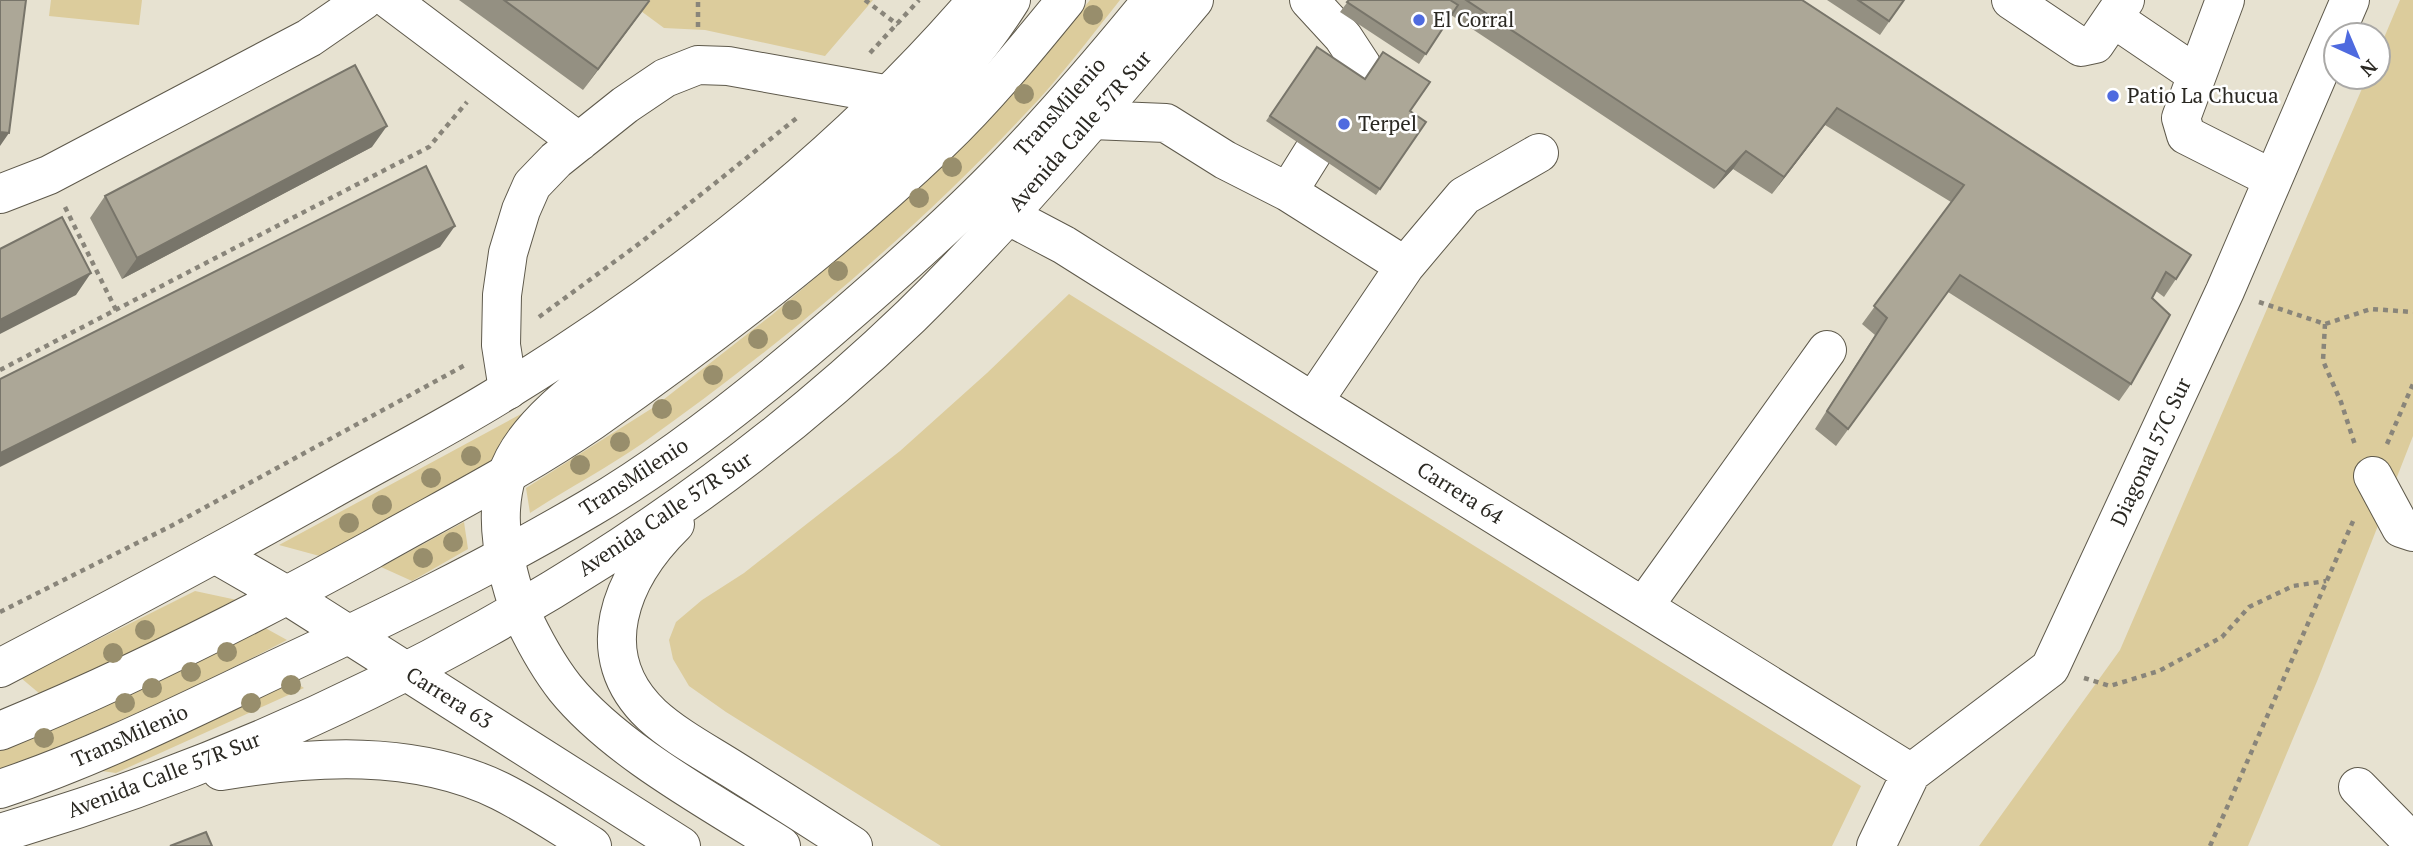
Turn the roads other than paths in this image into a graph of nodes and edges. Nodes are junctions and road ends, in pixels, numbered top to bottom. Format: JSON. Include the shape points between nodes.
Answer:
{"nodes":[{"id":1,"x":363,"y":0,"type":"edge"},
{"id":2,"x":390,"y":0,"type":"edge"},
{"id":3,"x":977,"y":0,"type":"edge"},
{"id":4,"x":1011,"y":0,"type":"edge"},
{"id":5,"x":1066,"y":0,"type":"edge"},
{"id":6,"x":1152,"y":0,"type":"edge"},
{"id":7,"x":1194,"y":0,"type":"edge"},
{"id":8,"x":1309,"y":0,"type":"edge"},
{"id":9,"x":2011,"y":0,"type":"edge"},
{"id":10,"x":2225,"y":0,"type":"edge"},
{"id":11,"x":2350,"y":0,"type":"edge"},
{"id":12,"x":2119,"y":9,"type":"edge"},
{"id":13,"x":2197,"y":75,"type":"junction"},
{"id":14,"x":1361,"y":84,"type":"edge"},
{"id":15,"x":890,"y":95,"type":"junction"},
{"id":16,"x":1092,"y":120,"type":"junction"},
{"id":17,"x":579,"y":142,"type":"junction"},
{"id":18,"x":1313,"y":152,"type":"edge"},
{"id":19,"x":1539,"y":153,"type":"dead end"},
{"id":20,"x":2273,"y":179,"type":"junction"},
{"id":21,"x":1288,"y":192,"type":"junction"},
{"id":22,"x":0,"y":194,"type":"edge"},
{"id":23,"x":1007,"y":215,"type":"junction"},
{"id":24,"x":1405,"y":266,"type":"junction"},
{"id":25,"x":1827,"y":350,"type":"dead end"},
{"id":26,"x":508,"y":390,"type":"junction"},
{"id":27,"x":1313,"y":402,"type":"junction"},
{"id":28,"x":507,"y":474,"type":"junction"},
{"id":29,"x":2373,"y":476,"type":"road end"},
{"id":30,"x":723,"y":477,"type":"junction"},
{"id":31,"x":2413,"y":532,"type":"edge"},
{"id":32,"x":215,"y":554,"type":"junction"},
{"id":33,"x":503,"y":556,"type":"junction"},
{"id":34,"x":288,"y":596,"type":"junction"},
{"id":35,"x":1644,"y":606,"type":"junction"},
{"id":36,"x":519,"y":609,"type":"junction"},
{"id":37,"x":350,"y":635,"type":"junction"},
{"id":38,"x":0,"y":668,"type":"edge"},
{"id":39,"x":407,"y":671,"type":"junction"},
{"id":40,"x":0,"y":731,"type":"edge"},
{"id":41,"x":1911,"y":773,"type":"junction"},
{"id":42,"x":153,"y":782,"type":"junction"},
{"id":43,"x":2358,"y":787,"type":"dead end"},
{"id":44,"x":0,"y":789,"type":"edge"},
{"id":45,"x":0,"y":833,"type":"edge"},
{"id":46,"x":2413,"y":843,"type":"edge"},
{"id":47,"x":592,"y":846,"type":"edge"},
{"id":48,"x":681,"y":846,"type":"edge"},
{"id":49,"x":781,"y":846,"type":"edge"},
{"id":50,"x":853,"y":846,"type":"edge"},
{"id":51,"x":1876,"y":846,"type":"edge"}],
"edges":[{"from":1,"to":22,"type":"main road","via":[[309,38],[49,175]]},
{"from":2,"to":17,"type":"main road"},
{"from":3,"to":15,"type":"main road"},
{"from":4,"to":28,"type":"main road","via":[[968,61],[886,144],[794,224],[551,412],[531,433]]},
{"from":5,"to":28,"type":"main road","via":[[941,141],[811,255],[675,362]]},
{"from":6,"to":33,"type":"main road","name":"TransMilenio","via":[[1092,74],[987,186],[773,378],[593,507]]},
{"from":7,"to":16,"type":"main road","name":"Avenida Calle 57R Sur"},
{"from":8,"to":14,"type":"main road","via":[[1362,66]]},
{"from":9,"to":12,"type":"main road","via":[[2081,47],[2095,44]]},
{"from":10,"to":13,"type":"main road"},
{"from":11,"to":20,"type":"main road","name":"Diagonal 57C Sur"},
{"from":12,"to":13,"type":"main road"},
{"from":13,"to":20,"type":"main road","via":[[2181,118],[2186,135]]},
{"from":15,"to":17,"type":"main road","via":[[728,66],[698,65],[665,78]]},
{"from":15,"to":26,"type":"main road","via":[[725,238]]},
{"from":16,"to":21,"type":"main road","via":[[1166,123]]},
{"from":16,"to":23,"type":"main road","name":"Avenida Calle 57R Sur"},
{"from":17,"to":26,"type":"main road","via":[[532,185],[508,253],[501,345]]},
{"from":18,"to":21,"type":"main road"},
{"from":19,"to":24,"type":"main road","via":[[1464,196]]},
{"from":20,"to":41,"type":"main road","name":"Diagonal 57C Sur","via":[[2050,668]]},
{"from":21,"to":24,"type":"main road"},
{"from":23,"to":27,"type":"main road","name":"Carrera 64","via":[[1064,245]]},
{"from":23,"to":30,"type":"main road","name":"Avenida Calle 57R Sur","via":[[911,316]]},
{"from":24,"to":27,"type":"main road"},
{"from":25,"to":35,"type":"main road"},
{"from":26,"to":32,"type":"main road"},
{"from":27,"to":35,"type":"main road","name":"Carrera 64"},
{"from":28,"to":33,"type":"main road","via":[[502,498]]},
{"from":28,"to":34,"type":"main road"},
{"from":29,"to":31,"type":"main road","via":[[2401,528]]},
{"from":30,"to":36,"type":"main road","name":"Avenida Calle 57R Sur"},
{"from":30,"to":50,"type":"main road","via":[[670,529],[630,584],[618,615],[619,667],[631,691],[652,715]]},
{"from":32,"to":34,"type":"main road","name":"Carrera 63"},
{"from":32,"to":38,"type":"main road"},
{"from":33,"to":36,"type":"main road"},
{"from":33,"to":37,"type":"main road","name":"TransMilenio"},
{"from":34,"to":37,"type":"main road","name":"Carrera 63"},
{"from":34,"to":40,"type":"main road"},
{"from":35,"to":41,"type":"main road","name":"Carrera 64"},
{"from":36,"to":39,"type":"main road","name":"Avenida Calle 57R Sur"},
{"from":36,"to":49,"type":"main road","via":[[545,659],[586,711],[659,768]]},
{"from":37,"to":39,"type":"main road","name":"Carrera 63"},
{"from":37,"to":44,"type":"main road","name":"TransMilenio","via":[[173,718]]},
{"from":39,"to":42,"type":"main road","name":"Avenida Calle 57R Sur"},
{"from":39,"to":48,"type":"main road","name":"Carrera 63"},
{"from":41,"to":51,"type":"main road","name":"Diagonal 57C Sur"},
{"from":42,"to":45,"type":"main road","name":"Avenida Calle 57R Sur"},
{"from":42,"to":47,"type":"main road","via":[[275,762],[333,759],[421,765],[498,790]]},
{"from":43,"to":46,"type":"main road"}]}
